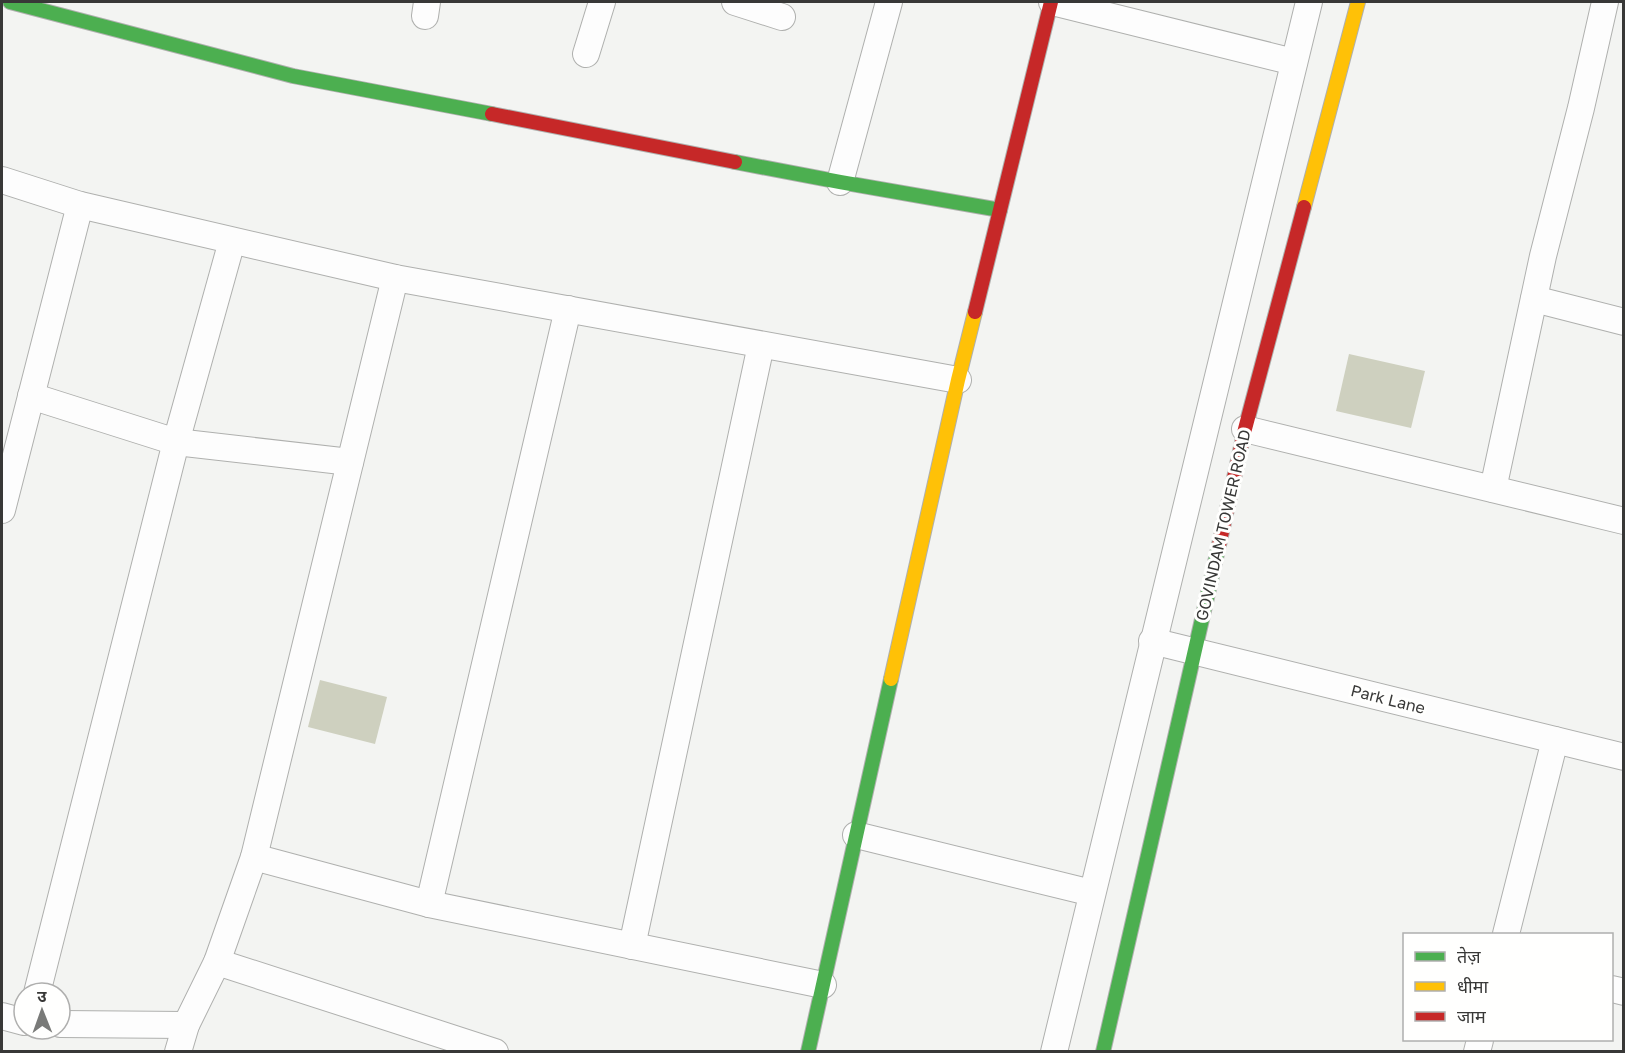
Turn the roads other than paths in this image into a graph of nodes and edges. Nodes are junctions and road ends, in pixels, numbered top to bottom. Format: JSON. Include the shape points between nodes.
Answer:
{"nodes":[{"id":1,"x":10,"y":2,"type":"edge"},
{"id":2,"x":602,"y":2,"type":"edge"},
{"id":3,"x":735,"y":2,"type":"edge"},
{"id":4,"x":889,"y":2,"type":"edge"},
{"id":5,"x":1051,"y":2,"type":"edge"},
{"id":6,"x":1309,"y":2,"type":"edge"},
{"id":7,"x":1359,"y":2,"type":"edge"},
{"id":8,"x":1605,"y":2,"type":"edge"},
{"id":9,"x":782,"y":17,"type":"dead end"},
{"id":10,"x":586,"y":54,"type":"dead end"},
{"id":11,"x":1294,"y":62,"type":"junction"},
{"id":12,"x":2,"y":180,"type":"edge"},
{"id":13,"x":840,"y":182,"type":"junction"},
{"id":14,"x":80,"y":206,"type":"junction"},
{"id":15,"x":1000,"y":210,"type":"junction"},
{"id":16,"x":232,"y":241,"type":"junction"},
{"id":17,"x":394,"y":278,"type":"junction"},
{"id":18,"x":1534,"y":299,"type":"junction"},
{"id":19,"x":568,"y":309,"type":"junction"},
{"id":20,"x":1623,"y":322,"type":"edge"},
{"id":21,"x":761,"y":345,"type":"junction"},
{"id":22,"x":958,"y":380,"type":"junction"},
{"id":23,"x":31,"y":396,"type":"junction"},
{"id":24,"x":1245,"y":429,"type":"junction"},
{"id":25,"x":176,"y":442,"type":"junction"},
{"id":26,"x":350,"y":462,"type":"junction"},
{"id":27,"x":1493,"y":489,"type":"junction"},
{"id":28,"x":2,"y":510,"type":"edge"},
{"id":29,"x":1623,"y":521,"type":"edge"},
{"id":30,"x":1152,"y":641,"type":"junction"},
{"id":31,"x":1194,"y":652,"type":"junction"},
{"id":32,"x":1555,"y":740,"type":"junction"},
{"id":33,"x":1623,"y":757,"type":"edge"},
{"id":34,"x":856,"y":835,"type":"junction"},
{"id":35,"x":254,"y":856,"type":"junction"},
{"id":36,"x":1092,"y":893,"type":"junction"},
{"id":37,"x":429,"y":904,"type":"junction"},
{"id":38,"x":1506,"y":933,"type":"edge"},
{"id":39,"x":632,"y":946,"type":"junction"},
{"id":40,"x":217,"y":962,"type":"junction"},
{"id":41,"x":40,"y":981,"type":"edge"},
{"id":42,"x":823,"y":985,"type":"junction"},
{"id":43,"x":72,"y":1024,"type":"edge"},
{"id":44,"x":186,"y":1025,"type":"junction"},
{"id":45,"x":178,"y":1052,"type":"edge"},
{"id":46,"x":495,"y":1052,"type":"edge"},
{"id":47,"x":808,"y":1052,"type":"edge"},
{"id":48,"x":1054,"y":1052,"type":"edge"},
{"id":49,"x":1103,"y":1052,"type":"edge"}],
"edges":[{"from":1,"to":13,"type":"street","via":[[293,76]]},
{"from":2,"to":10,"type":"street"},
{"from":3,"to":9,"type":"street"},
{"from":4,"to":13,"type":"street"},
{"from":5,"to":11,"type":"street"},
{"from":5,"to":15,"type":"street"},
{"from":6,"to":11,"type":"street"},
{"from":7,"to":24,"type":"street","name":"GOVINDAM TOWER ROAD"},
{"from":8,"to":18,"type":"street"},
{"from":11,"to":30,"type":"street"},
{"from":12,"to":14,"type":"street"},
{"from":13,"to":15,"type":"street"},
{"from":14,"to":16,"type":"street"},
{"from":14,"to":23,"type":"street"},
{"from":15,"to":22,"type":"street"},
{"from":16,"to":17,"type":"street"},
{"from":16,"to":25,"type":"street"},
{"from":17,"to":19,"type":"street"},
{"from":17,"to":26,"type":"street"},
{"from":18,"to":20,"type":"street"},
{"from":18,"to":27,"type":"street"},
{"from":19,"to":21,"type":"street"},
{"from":19,"to":37,"type":"street"},
{"from":21,"to":22,"type":"street"},
{"from":21,"to":39,"type":"street"},
{"from":22,"to":34,"type":"street"},
{"from":23,"to":25,"type":"street"},
{"from":23,"to":28,"type":"street"},
{"from":24,"to":27,"type":"street"},
{"from":24,"to":31,"type":"street","name":"GOVINDAM TOWER ROAD"},
{"from":25,"to":26,"type":"street"},
{"from":25,"to":41,"type":"street"},
{"from":26,"to":35,"type":"street"},
{"from":27,"to":29,"type":"street"},
{"from":30,"to":31,"type":"street","name":"Park Lane"},
{"from":30,"to":36,"type":"street"},
{"from":31,"to":32,"type":"street","name":"Park Lane"},
{"from":31,"to":49,"type":"street","name":"GOVINDAM TOWER ROAD"},
{"from":32,"to":33,"type":"street","name":"Park Lane"},
{"from":32,"to":38,"type":"street"},
{"from":34,"to":36,"type":"street"},
{"from":34,"to":42,"type":"street"},
{"from":35,"to":37,"type":"street"},
{"from":35,"to":40,"type":"street"},
{"from":36,"to":48,"type":"street"},
{"from":37,"to":39,"type":"street"},
{"from":39,"to":42,"type":"street"},
{"from":40,"to":44,"type":"street"},
{"from":40,"to":46,"type":"street"},
{"from":42,"to":47,"type":"street"},
{"from":43,"to":44,"type":"street"},
{"from":44,"to":45,"type":"street"}]}
